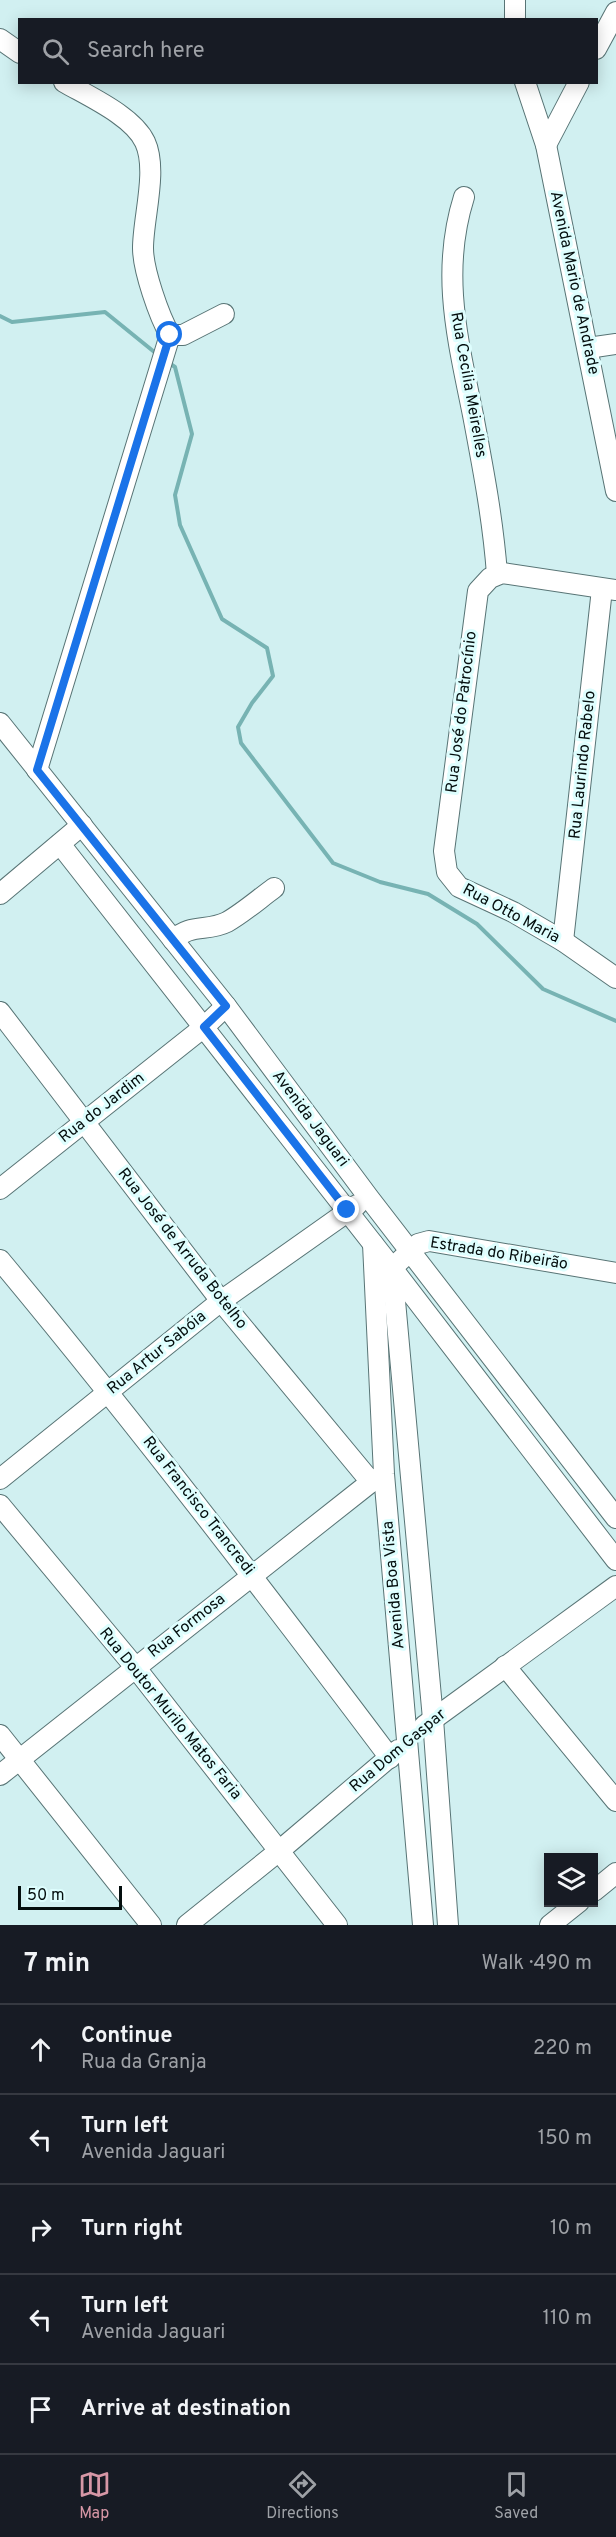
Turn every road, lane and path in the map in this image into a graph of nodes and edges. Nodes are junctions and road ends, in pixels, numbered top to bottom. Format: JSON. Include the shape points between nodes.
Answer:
{"nodes":[{"id":1,"x":515,"y":0,"type":"edge"},
{"id":2,"x":616,"y":12,"type":"edge"},
{"id":3,"x":515,"y":18,"type":"edge"},
{"id":4,"x":0,"y":39,"type":"edge"},
{"id":5,"x":598,"y":47,"type":"edge"},
{"id":6,"x":18,"y":52,"type":"edge"},
{"id":7,"x":67,"y":84,"type":"edge"},
{"id":8,"x":526,"y":84,"type":"edge"},
{"id":9,"x":578,"y":84,"type":"edge"},
{"id":10,"x":546,"y":145,"type":"junction"},
{"id":11,"x":464,"y":197,"type":"dead end"},
{"id":12,"x":225,"y":314,"type":"dead end"},
{"id":13,"x":169,"y":338,"type":"junction"},
{"id":14,"x":616,"y":344,"type":"edge"},
{"id":15,"x":588,"y":348,"type":"junction"},
{"id":16,"x":616,"y":491,"type":"edge"},
{"id":17,"x":500,"y":573,"type":"junction"},
{"id":18,"x":609,"y":590,"type":"edge"},
{"id":19,"x":0,"y":723,"type":"edge"},
{"id":20,"x":37,"y":770,"type":"junction"},
{"id":21,"x":82,"y":825,"type":"junction"},
{"id":22,"x":60,"y":844,"type":"junction"},
{"id":23,"x":444,"y":863,"type":"joint"},
{"id":24,"x":274,"y":888,"type":"dead end"},
{"id":25,"x":0,"y":894,"type":"edge"},
{"id":26,"x":173,"y":940,"type":"junction"},
{"id":27,"x":563,"y":941,"type":"junction"},
{"id":28,"x":616,"y":978,"type":"edge"},
{"id":29,"x":226,"y":1006,"type":"junction"},
{"id":30,"x":0,"y":1012,"type":"edge"},
{"id":31,"x":204,"y":1027,"type":"junction"},
{"id":32,"x":84,"y":1122,"type":"junction"},
{"id":33,"x":0,"y":1189,"type":"edge"},
{"id":34,"x":369,"y":1198,"type":"junction"},
{"id":35,"x":347,"y":1210,"type":"junction"},
{"id":36,"x":373,"y":1244,"type":"junction"},
{"id":37,"x":411,"y":1250,"type":"junction"},
{"id":38,"x":0,"y":1260,"type":"edge"},
{"id":39,"x":392,"y":1268,"type":"junction"},
{"id":40,"x":616,"y":1272,"type":"edge"},
{"id":41,"x":221,"y":1301,"type":"junction"},
{"id":42,"x":110,"y":1392,"type":"junction"},
{"id":43,"x":410,"y":1465,"type":"junction"},
{"id":44,"x":378,"y":1478,"type":"junction"},
{"id":45,"x":0,"y":1479,"type":"edge"},
{"id":46,"x":0,"y":1505,"type":"edge"},
{"id":47,"x":616,"y":1518,"type":"edge"},
{"id":48,"x":616,"y":1560,"type":"edge"},
{"id":49,"x":252,"y":1575,"type":"junction"},
{"id":50,"x":616,"y":1586,"type":"edge"},
{"id":51,"x":505,"y":1666,"type":"junction"},
{"id":52,"x":135,"y":1667,"type":"junction"},
{"id":53,"x":433,"y":1719,"type":"junction"},
{"id":54,"x":0,"y":1735,"type":"edge"},
{"id":55,"x":407,"y":1741,"type":"junction"},
{"id":56,"x":390,"y":1758,"type":"junction"},
{"id":57,"x":19,"y":1759,"type":"junction"},
{"id":58,"x":0,"y":1775,"type":"edge"},
{"id":59,"x":616,"y":1801,"type":"edge"},
{"id":60,"x":279,"y":1851,"type":"junction"},
{"id":61,"x":616,"y":1874,"type":"edge"},
{"id":62,"x":446,"y":1879,"type":"junction"},
{"id":63,"x":420,"y":1884,"type":"junction"},
{"id":64,"x":598,"y":1888,"type":"edge"},
{"id":65,"x":573,"y":1907,"type":"edge"},
{"id":66,"x":151,"y":1925,"type":"edge"},
{"id":67,"x":187,"y":1925,"type":"edge"},
{"id":68,"x":337,"y":1925,"type":"edge"},
{"id":69,"x":423,"y":1925,"type":"edge"},
{"id":70,"x":448,"y":1925,"type":"edge"},
{"id":71,"x":550,"y":1925,"type":"edge"}],
"edges":[{"from":1,"to":3,"type":"street"},
{"from":2,"to":5,"type":"street"},
{"from":4,"to":6,"type":"street"},
{"from":7,"to":13,"type":"street","via":[[116,113],[145,142],[149,165],[145,270]]},
{"from":8,"to":10,"type":"street","name":"Avenida Mario de Andrade"},
{"from":9,"to":10,"type":"street"},
{"from":10,"to":15,"type":"street","name":"Avenida Mario de Andrade"},
{"from":11,"to":17,"type":"street","name":"Rua Cecilia Meirelles","via":[[456,222],[452,283]]},
{"from":12,"to":13,"type":"street"},
{"from":13,"to":20,"type":"street"},
{"from":14,"to":15,"type":"street"},
{"from":15,"to":16,"type":"street","name":"Avenida Mario de Andrade"},
{"from":17,"to":18,"type":"street"},
{"from":17,"to":23,"type":"street","name":"Rua José do Patrocínio","via":[[484,583],[476,599]]},
{"from":18,"to":27,"type":"street","name":"Rua Laurindo Rabelo"},
{"from":19,"to":20,"type":"street","name":"Avenida Jaguari"},
{"from":20,"to":21,"type":"street","name":"Avenida Jaguari"},
{"from":21,"to":22,"type":"street"},
{"from":21,"to":26,"type":"street","name":"Avenida Jaguari"},
{"from":22,"to":25,"type":"street"},
{"from":22,"to":31,"type":"street","name":"Avenida Jaguari"},
{"from":23,"to":27,"type":"street","name":"Rua Otto Maria","via":[[459,887]]},
{"from":24,"to":26,"type":"street","via":[[226,922],[192,928]]},
{"from":26,"to":29,"type":"street","name":"Avenida Jaguari"},
{"from":27,"to":28,"type":"street","name":"Rua Otto Maria"},
{"from":29,"to":31,"type":"street","name":"Rua do Jardim"},
{"from":29,"to":34,"type":"street","name":"Avenida Jaguari"},
{"from":30,"to":32,"type":"street","name":"Rua José de Arruda Botelho"},
{"from":31,"to":32,"type":"street","name":"Rua do Jardim"},
{"from":31,"to":35,"type":"street","name":"Avenida Jaguari"},
{"from":32,"to":33,"type":"street","name":"Rua do Jardim"},
{"from":32,"to":41,"type":"street","name":"Rua José de Arruda Botelho"},
{"from":34,"to":35,"type":"street","name":"Rua Artur Sabóia"},
{"from":34,"to":37,"type":"street","name":"Avenida Jaguari"},
{"from":35,"to":36,"type":"street","name":"Avenida Jaguari"},
{"from":35,"to":41,"type":"street","name":"Rua Artur Sabóia"},
{"from":36,"to":39,"type":"street","name":"Avenida Jaguari"},
{"from":36,"to":44,"type":"street","name":"Avenida Boa Vista"},
{"from":37,"to":39,"type":"street","name":"Estrada do Ribeirão"},
{"from":37,"to":40,"type":"street","name":"Estrada do Ribeirão","via":[[418,1244],[435,1241]]},
{"from":37,"to":47,"type":"street","name":"Avenida Jaguari"},
{"from":38,"to":42,"type":"street","name":"Rua Francisco Trancredi"},
{"from":39,"to":43,"type":"street","name":"Avenida Boa Vista"},
{"from":39,"to":48,"type":"street","name":"Avenida Jaguari"},
{"from":41,"to":42,"type":"street","name":"Rua Artur Sabóia"},
{"from":41,"to":44,"type":"street","name":"Rua José de Arruda Botelho"},
{"from":42,"to":45,"type":"street","name":"Rua Artur Sabóia"},
{"from":42,"to":49,"type":"street","name":"Rua Francisco Trancredi"},
{"from":43,"to":44,"type":"street","name":"Rua Formosa"},
{"from":43,"to":53,"type":"street","name":"Avenida Boa Vista"},
{"from":44,"to":49,"type":"street","name":"Rua Formosa"},
{"from":44,"to":55,"type":"street","name":"Avenida Boa Vista"},
{"from":46,"to":52,"type":"street","name":"Rua Doutor Murilo Matos Faria"},
{"from":49,"to":52,"type":"street","name":"Rua Formosa"},
{"from":49,"to":56,"type":"street","name":"Rua Francisco Trancredi"},
{"from":50,"to":51,"type":"street","name":"Rua Dom Gaspar"},
{"from":51,"to":53,"type":"street","name":"Rua Dom Gaspar"},
{"from":51,"to":59,"type":"street"},
{"from":52,"to":57,"type":"street","name":"Rua Formosa"},
{"from":52,"to":60,"type":"street","name":"Rua Doutor Murilo Matos Faria"},
{"from":53,"to":55,"type":"street","name":"Rua Dom Gaspar"},
{"from":53,"to":62,"type":"street","name":"Avenida Boa Vista"},
{"from":54,"to":57,"type":"street"},
{"from":55,"to":56,"type":"street","name":"Rua Dom Gaspar"},
{"from":55,"to":63,"type":"street","name":"Avenida Boa Vista"},
{"from":56,"to":60,"type":"street","name":"Rua Dom Gaspar"},
{"from":57,"to":58,"type":"street","name":"Rua Formosa"},
{"from":57,"to":66,"type":"street"},
{"from":60,"to":67,"type":"street","name":"Rua Dom Gaspar"},
{"from":60,"to":68,"type":"street","name":"Rua Doutor Murilo Matos Faria"},
{"from":61,"to":64,"type":"street"},
{"from":62,"to":63,"type":"street"},
{"from":62,"to":70,"type":"street","name":"Avenida Boa Vista"},
{"from":63,"to":69,"type":"street","name":"Avenida Boa Vista"},
{"from":65,"to":71,"type":"street"}]}
